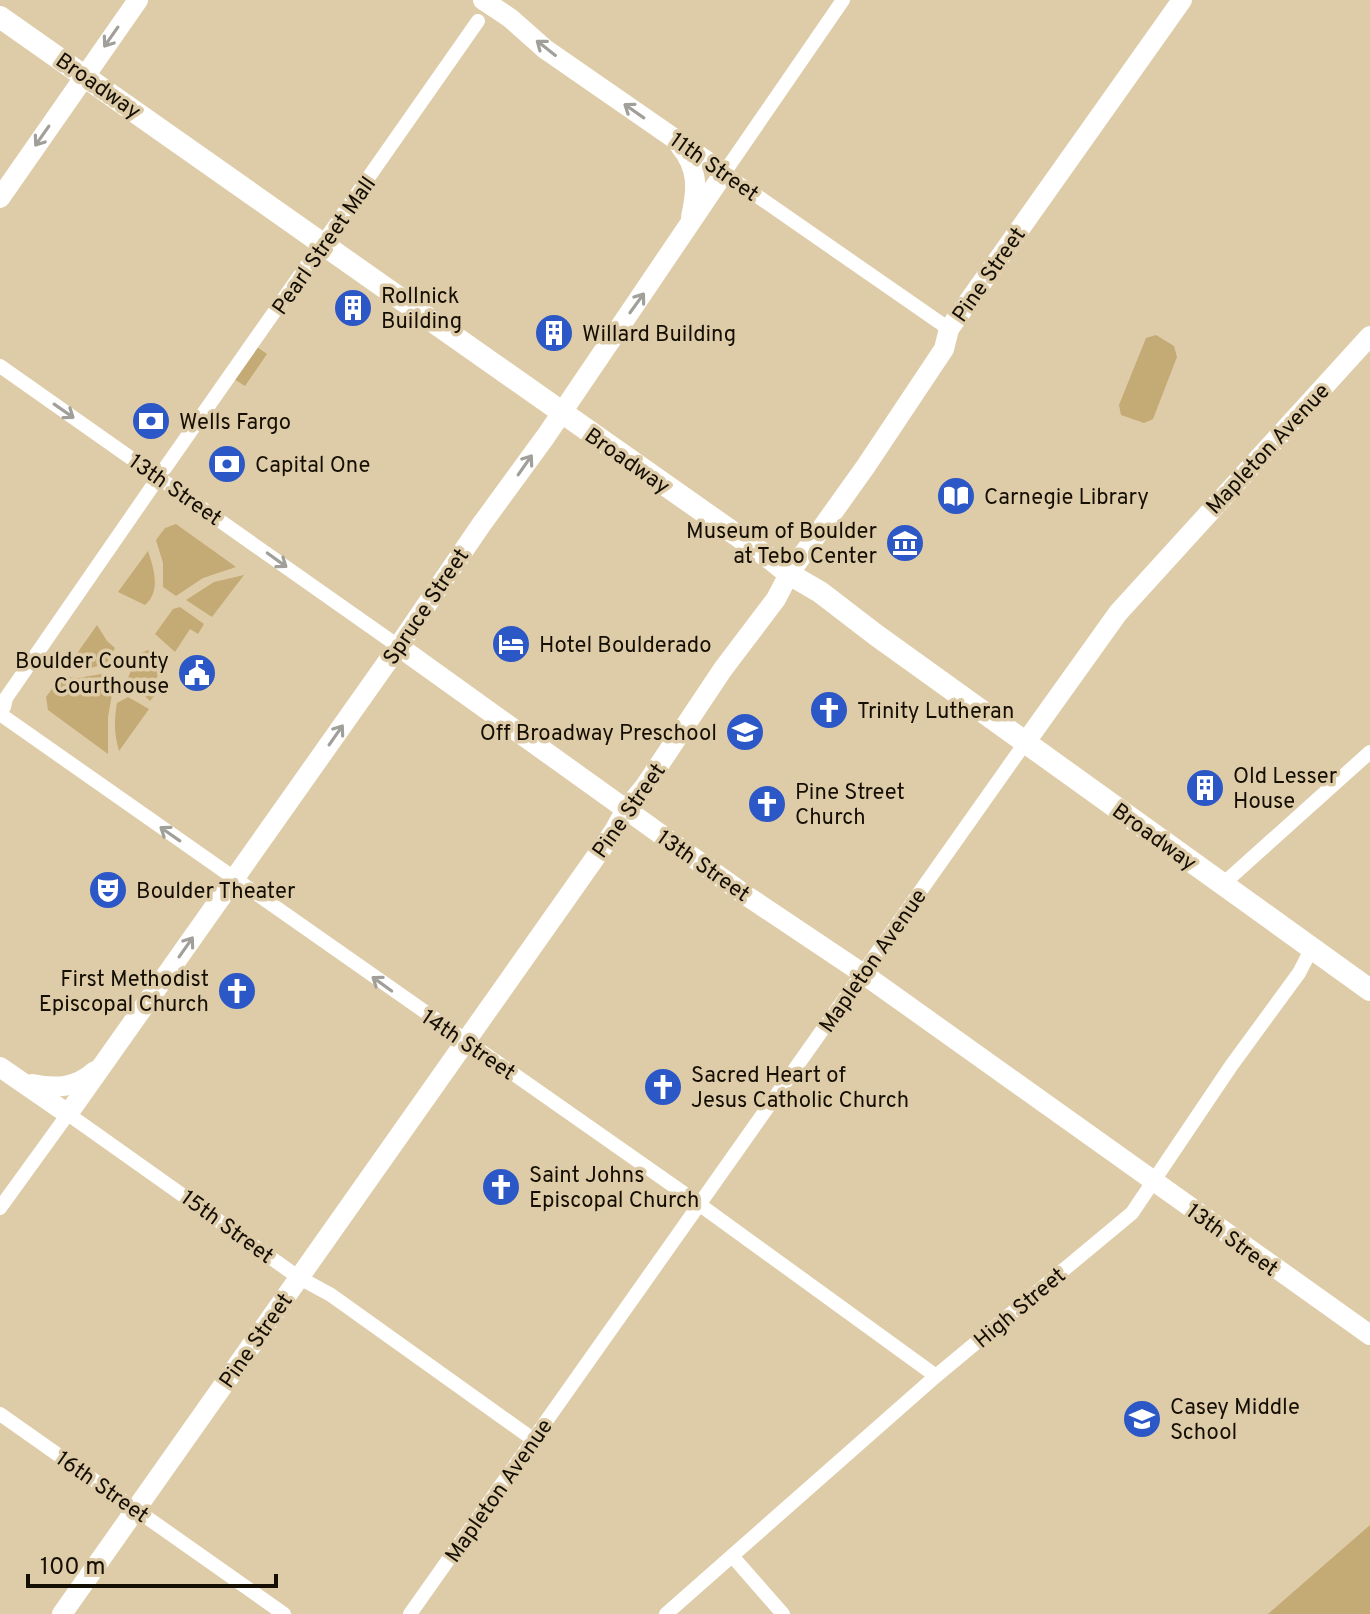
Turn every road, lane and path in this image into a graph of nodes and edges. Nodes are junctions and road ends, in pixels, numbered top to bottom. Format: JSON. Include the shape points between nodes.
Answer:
{"nodes":[{"id":1,"x":138,"y":0,"type":"edge"},
{"id":2,"x":843,"y":0,"type":"edge"},
{"id":3,"x":1182,"y":0,"type":"edge"},
{"id":4,"x":486,"y":7,"type":"edge"},
{"id":5,"x":0,"y":17,"type":"edge"},
{"id":6,"x":85,"y":75,"type":"junction"},
{"id":7,"x":665,"y":132,"type":"junction"},
{"id":8,"x":724,"y":173,"type":"junction"},
{"id":9,"x":0,"y":198,"type":"edge"},
{"id":10,"x":690,"y":224,"type":"junction"},
{"id":11,"x":324,"y":244,"type":"junction"},
{"id":12,"x":949,"y":329,"type":"junction"},
{"id":13,"x":1370,"y":336,"type":"edge"},
{"id":14,"x":0,"y":366,"type":"edge"},
{"id":15,"x":560,"y":413,"type":"junction"},
{"id":16,"x":165,"y":468,"type":"dead end"},
{"id":17,"x":156,"y":481,"type":"dead end"},
{"id":18,"x":789,"y":574,"type":"junction"},
{"id":19,"x":390,"y":640,"type":"junction"},
{"id":20,"x":2,"y":710,"type":"edge"},
{"id":21,"x":1025,"y":743,"type":"junction"},
{"id":22,"x":1370,"y":752,"type":"edge"},
{"id":23,"x":626,"y":809,"type":"junction"},
{"id":24,"x":234,"y":879,"type":"junction"},
{"id":25,"x":1223,"y":884,"type":"junction"},
{"id":26,"x":1312,"y":948,"type":"junction"},
{"id":27,"x":862,"y":973,"type":"junction"},
{"id":28,"x":1370,"y":990,"type":"edge"},
{"id":29,"x":464,"y":1041,"type":"junction"},
{"id":30,"x":110,"y":1057,"type":"junction"},
{"id":31,"x":0,"y":1067,"type":"edge"},
{"id":32,"x":21,"y":1081,"type":"junction"},
{"id":33,"x":68,"y":1114,"type":"junction"},
{"id":34,"x":1152,"y":1181,"type":"junction"},
{"id":35,"x":700,"y":1205,"type":"junction"},
{"id":36,"x":0,"y":1208,"type":"edge"},
{"id":37,"x":298,"y":1277,"type":"junction"},
{"id":38,"x":1370,"y":1335,"type":"edge"},
{"id":39,"x":936,"y":1376,"type":"junction"},
{"id":40,"x":0,"y":1414,"type":"edge"},
{"id":41,"x":534,"y":1440,"type":"junction"},
{"id":42,"x":136,"y":1510,"type":"junction"},
{"id":43,"x":733,"y":1557,"type":"junction"},
{"id":44,"x":62,"y":1614,"type":"edge"},
{"id":45,"x":284,"y":1614,"type":"edge"},
{"id":46,"x":410,"y":1614,"type":"edge"},
{"id":47,"x":666,"y":1614,"type":"edge"},
{"id":48,"x":783,"y":1614,"type":"edge"}],
"edges":[{"from":1,"to":6,"type":"street","one_way":true},
{"from":2,"to":8,"type":"street","name":"Spruce Street"},
{"from":3,"to":12,"type":"street","name":"Pine Street"},
{"from":7,"to":4,"type":"street","name":"11th Street","one_way":true,"via":[[545,49],[510,18]]},
{"from":4,"to":11,"type":"street","name":"Pearl Street Mall"},
{"from":5,"to":6,"type":"main road","name":"Broadway"},
{"from":6,"to":9,"type":"street","one_way":true},
{"from":6,"to":11,"type":"main road","name":"Broadway"},
{"from":7,"to":8,"type":"street","name":"11th Street"},
{"from":7,"to":10,"type":"street","via":[[685,152],[696,176]]},
{"from":8,"to":10,"type":"street","name":"Spruce Street"},
{"from":8,"to":12,"type":"street","name":"11th Street"},
{"from":15,"to":10,"type":"street","name":"Spruce Street","one_way":true},
{"from":11,"to":15,"type":"main road","name":"Broadway"},
{"from":11,"to":16,"type":"street","name":"Pearl Street Mall"},
{"from":12,"to":18,"type":"street","name":"Pine Street","via":[[944,349]]},
{"from":13,"to":21,"type":"street","name":"Mapleton Avenue","via":[[1118,613]]},
{"from":14,"to":19,"type":"street","name":"13th Street","one_way":true},
{"from":15,"to":18,"type":"main road","name":"Broadway"},
{"from":19,"to":15,"type":"street","name":"Spruce Street","one_way":true},
{"from":17,"to":20,"type":"street"},
{"from":18,"to":21,"type":"main road","name":"Broadway"},
{"from":18,"to":23,"type":"street","name":"Pine Street"},
{"from":19,"to":23,"type":"street","name":"13th Street"},
{"from":24,"to":19,"type":"street","name":"Spruce Street","one_way":true},
{"from":24,"to":20,"type":"street","name":"14th Street","one_way":true},
{"from":21,"to":25,"type":"main road","name":"Broadway"},
{"from":21,"to":27,"type":"street","name":"Mapleton Avenue"},
{"from":22,"to":25,"type":"street"},
{"from":23,"to":27,"type":"street","name":"13th Street"},
{"from":23,"to":29,"type":"street","name":"Pine Street"},
{"from":29,"to":24,"type":"street","name":"14th Street","one_way":true},
{"from":30,"to":24,"type":"street","name":"Spruce Street","one_way":true},
{"from":25,"to":26,"type":"main road","name":"Broadway"},
{"from":26,"to":28,"type":"main road","name":"Broadway"},
{"from":26,"to":34,"type":"street","name":"High Street"},
{"from":27,"to":34,"type":"street","name":"13th Street"},
{"from":27,"to":35,"type":"street","name":"Mapleton Avenue"},
{"from":29,"to":35,"type":"street","name":"14th Street"},
{"from":29,"to":37,"type":"street","name":"Pine Street"},
{"from":30,"to":32,"type":"street","via":[[90,1076],[67,1087]]},
{"from":30,"to":33,"type":"street","name":"Spruce Street"},
{"from":31,"to":32,"type":"street","name":"15th Street"},
{"from":32,"to":33,"type":"street","name":"15th Street"},
{"from":33,"to":36,"type":"street","name":"Spruce Street"},
{"from":33,"to":37,"type":"street","name":"15th Street"},
{"from":34,"to":38,"type":"street","name":"13th Street"},
{"from":34,"to":39,"type":"street","name":"High Street","via":[[1132,1213]]},
{"from":35,"to":39,"type":"street","name":"14th Street"},
{"from":35,"to":41,"type":"street","name":"Mapleton Avenue"},
{"from":37,"to":41,"type":"street","name":"15th Street"},
{"from":37,"to":42,"type":"street","name":"Pine Street"},
{"from":39,"to":43,"type":"street","name":"High Street"},
{"from":40,"to":42,"type":"street","name":"16th Street"},
{"from":41,"to":46,"type":"street","name":"Mapleton Avenue"},
{"from":42,"to":44,"type":"street","name":"Pine Street"},
{"from":42,"to":45,"type":"street","name":"16th Street"},
{"from":43,"to":47,"type":"street","name":"High Street"},
{"from":43,"to":48,"type":"street"}]}
